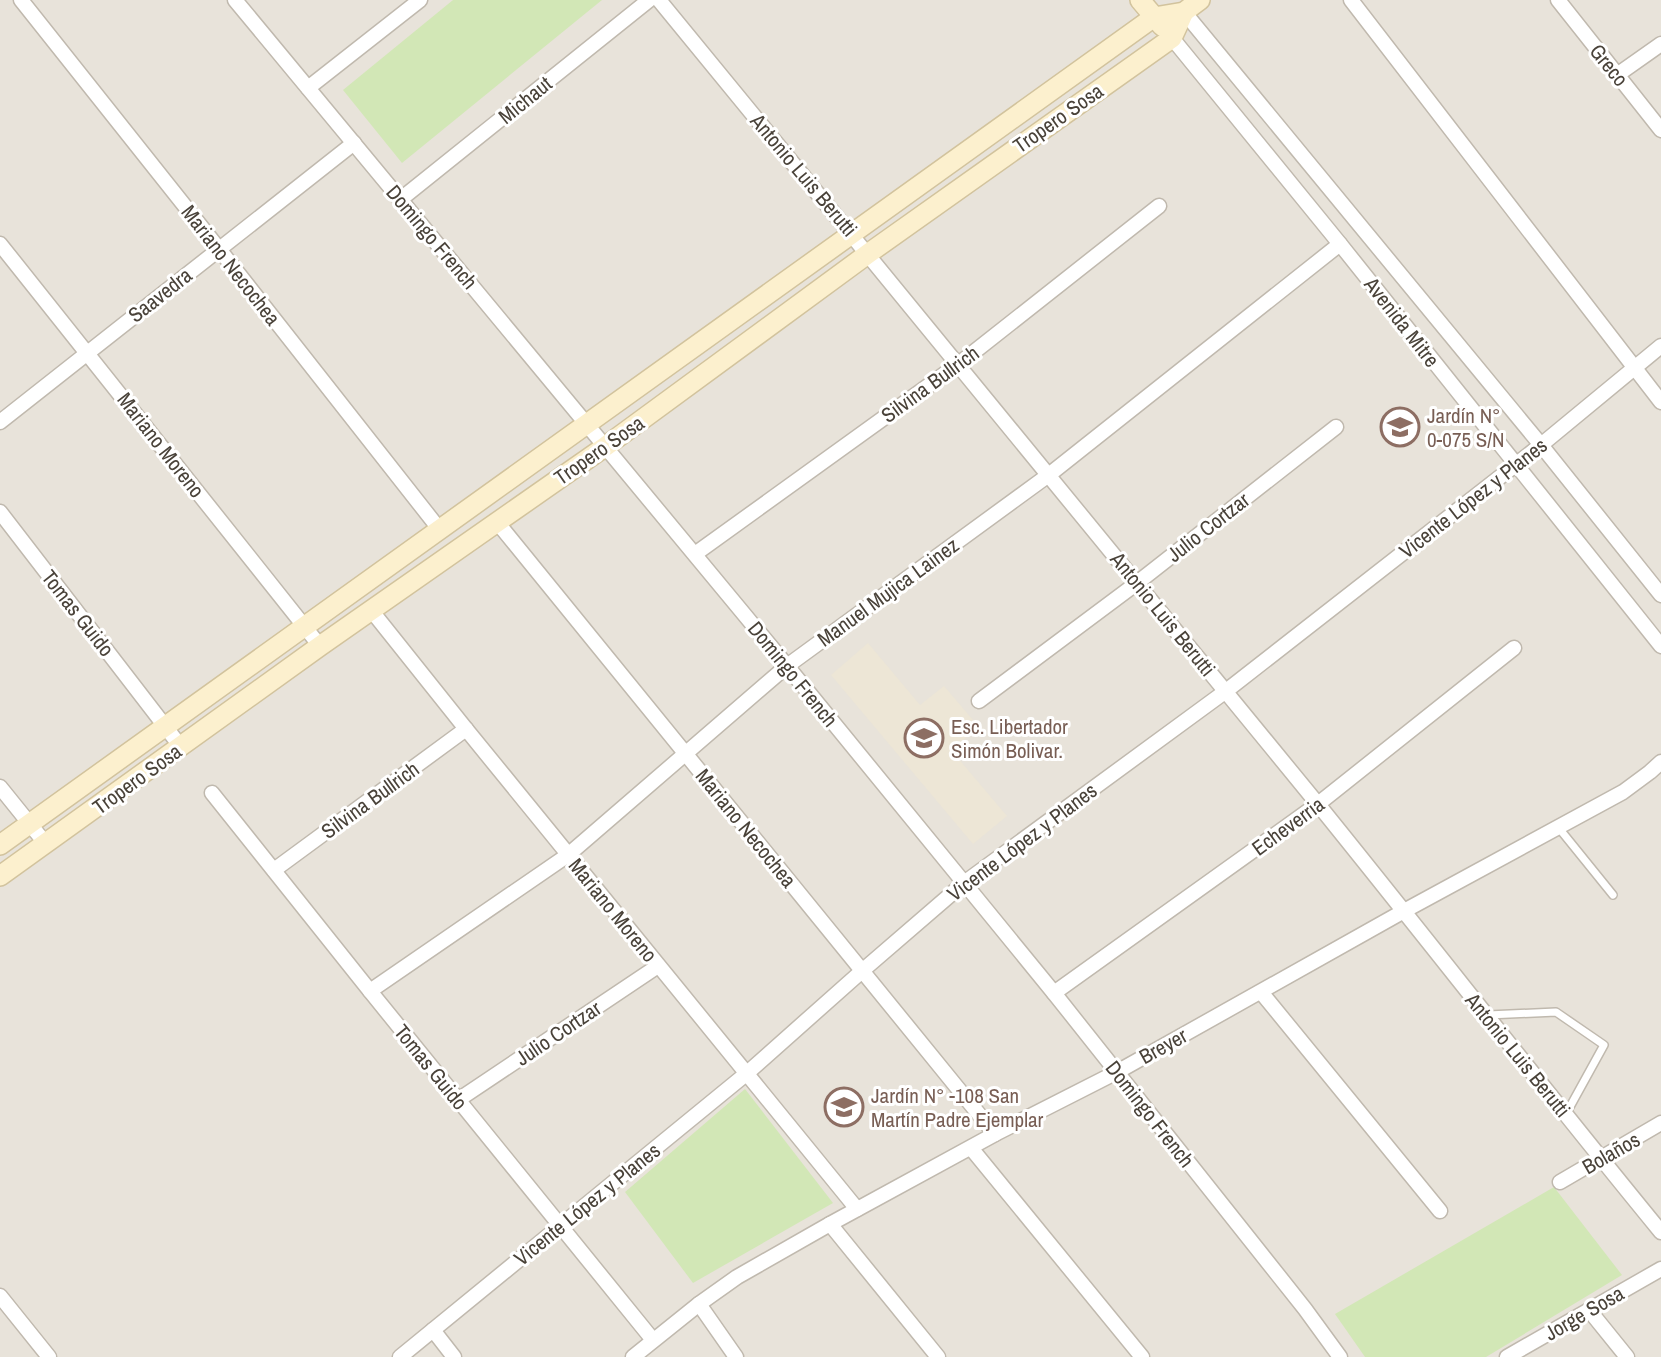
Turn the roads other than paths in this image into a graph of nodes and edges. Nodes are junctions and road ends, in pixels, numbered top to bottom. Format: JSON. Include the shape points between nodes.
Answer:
{"nodes":[{"id":1,"x":21,"y":0,"type":"edge"},
{"id":2,"x":235,"y":0,"type":"edge"},
{"id":3,"x":420,"y":0,"type":"edge"},
{"id":4,"x":649,"y":0,"type":"edge"},
{"id":5,"x":659,"y":0,"type":"edge"},
{"id":6,"x":1140,"y":0,"type":"edge"},
{"id":7,"x":1351,"y":0,"type":"edge"},
{"id":8,"x":1558,"y":0,"type":"edge"},
{"id":9,"x":1187,"y":4,"type":"edge"},
{"id":10,"x":1154,"y":17,"type":"junction"},
{"id":11,"x":1172,"y":38,"type":"junction"},
{"id":12,"x":1661,"y":44,"type":"edge"},
{"id":13,"x":1617,"y":75,"type":"junction"},
{"id":14,"x":308,"y":88,"type":"junction"},
{"id":15,"x":1661,"y":130,"type":"edge"},
{"id":16,"x":354,"y":143,"type":"junction"},
{"id":17,"x":401,"y":199,"type":"junction"},
{"id":18,"x":1159,"y":205,"type":"dead end"},
{"id":19,"x":852,"y":233,"type":"junction"},
{"id":20,"x":0,"y":244,"type":"edge"},
{"id":21,"x":1340,"y":244,"type":"junction"},
{"id":22,"x":219,"y":249,"type":"junction"},
{"id":23,"x":869,"y":253,"type":"junction"},
{"id":24,"x":1661,"y":346,"type":"edge"},
{"id":25,"x":87,"y":353,"type":"junction"},
{"id":26,"x":960,"y":363,"type":"junction"},
{"id":27,"x":1634,"y":369,"type":"junction"},
{"id":28,"x":1661,"y":402,"type":"edge"},
{"id":29,"x":0,"y":422,"type":"edge"},
{"id":30,"x":586,"y":424,"type":"junction"},
{"id":31,"x":1336,"y":427,"type":"dead end"},
{"id":32,"x":1541,"y":445,"type":"junction"},
{"id":33,"x":606,"y":446,"type":"junction"},
{"id":34,"x":1516,"y":464,"type":"junction"},
{"id":35,"x":1050,"y":474,"type":"junction"},
{"id":36,"x":0,"y":512,"type":"edge"},
{"id":37,"x":498,"y":522,"type":"junction"},
{"id":38,"x":440,"y":530,"type":"junction"},
{"id":39,"x":695,"y":554,"type":"junction"},
{"id":40,"x":1137,"y":583,"type":"junction"},
{"id":41,"x":1661,"y":595,"type":"edge"},
{"id":42,"x":371,"y":610,"type":"junction"},
{"id":43,"x":305,"y":627,"type":"junction"},
{"id":44,"x":320,"y":646,"type":"junction"},
{"id":45,"x":1661,"y":646,"type":"edge"},
{"id":46,"x":1514,"y":648,"type":"dead end"},
{"id":47,"x":788,"y":666,"type":"junction"},
{"id":48,"x":1226,"y":691,"type":"junction"},
{"id":49,"x":979,"y":701,"type":"dead end"},
{"id":50,"x":165,"y":725,"type":"junction"},
{"id":51,"x":466,"y":729,"type":"junction"},
{"id":52,"x":181,"y":747,"type":"junction"},
{"id":53,"x":685,"y":754,"type":"junction"},
{"id":54,"x":1661,"y":762,"type":"edge"},
{"id":55,"x":0,"y":787,"type":"edge"},
{"id":56,"x":212,"y":793,"type":"dead end"},
{"id":57,"x":1318,"y":804,"type":"junction"},
{"id":58,"x":30,"y":824,"type":"junction"},
{"id":59,"x":1557,"y":826,"type":"junction"},
{"id":60,"x":46,"y":844,"type":"junction"},
{"id":61,"x":0,"y":845,"type":"edge"},
{"id":62,"x":568,"y":855,"type":"junction"},
{"id":63,"x":274,"y":870,"type":"junction"},
{"id":64,"x":0,"y":876,"type":"edge"},
{"id":65,"x":964,"y":883,"type":"junction"},
{"id":66,"x":1613,"y":895,"type":"dead end"},
{"id":67,"x":1404,"y":911,"type":"junction"},
{"id":68,"x":658,"y":966,"type":"junction"},
{"id":69,"x":862,"y":971,"type":"junction"},
{"id":70,"x":370,"y":991,"type":"junction"},
{"id":71,"x":1261,"y":992,"type":"junction"},
{"id":72,"x":1054,"y":993,"type":"junction"},
{"id":73,"x":1486,"y":1015,"type":"junction"},
{"id":74,"x":1117,"y":1072,"type":"junction"},
{"id":75,"x":746,"y":1074,"type":"junction"},
{"id":76,"x":458,"y":1100,"type":"junction"},
{"id":77,"x":1566,"y":1115,"type":"junction"},
{"id":78,"x":1661,"y":1123,"type":"edge"},
{"id":79,"x":995,"y":1134,"type":"junction"},
{"id":80,"x":971,"y":1148,"type":"junction"},
{"id":81,"x":1601,"y":1159,"type":"junction"},
{"id":82,"x":1560,"y":1182,"type":"dead end"},
{"id":83,"x":857,"y":1209,"type":"junction"},
{"id":84,"x":1440,"y":1211,"type":"dead end"},
{"id":85,"x":830,"y":1223,"type":"junction"},
{"id":86,"x":560,"y":1226,"type":"junction"},
{"id":87,"x":1661,"y":1232,"type":"edge"},
{"id":88,"x":1661,"y":1269,"type":"edge"},
{"id":89,"x":0,"y":1296,"type":"edge"},
{"id":90,"x":699,"y":1304,"type":"junction"},
{"id":91,"x":1589,"y":1310,"type":"junction"},
{"id":92,"x":433,"y":1330,"type":"junction"},
{"id":93,"x":653,"y":1340,"type":"junction"},
{"id":94,"x":49,"y":1357,"type":"edge"},
{"id":95,"x":400,"y":1357,"type":"edge"},
{"id":96,"x":454,"y":1357,"type":"edge"},
{"id":97,"x":633,"y":1357,"type":"edge"},
{"id":98,"x":736,"y":1357,"type":"edge"},
{"id":99,"x":937,"y":1357,"type":"edge"},
{"id":100,"x":1142,"y":1357,"type":"edge"},
{"id":101,"x":1340,"y":1357,"type":"edge"},
{"id":102,"x":1507,"y":1357,"type":"edge"},
{"id":103,"x":1627,"y":1357,"type":"edge"}],
"edges":[{"from":1,"to":22,"type":"street","name":"Mariano Necochea"},
{"from":2,"to":14,"type":"street","name":"Domingo French"},
{"from":3,"to":14,"type":"street"},
{"from":4,"to":17,"type":"street","name":"Michaut"},
{"from":5,"to":19,"type":"street","name":"Antonio Luis Berutti"},
{"from":6,"to":10,"type":"street","name":"Avenida Mitre"},
{"from":7,"to":27,"type":"street"},
{"from":8,"to":13,"type":"street","name":"Greco"},
{"from":9,"to":10,"type":"street","name":"Tropero Sosa"},
{"from":9,"to":11,"type":"street","name":"Tropero Sosa"},
{"from":9,"to":32,"type":"street","name":"Avenida Mitre"},
{"from":10,"to":11,"type":"street","name":"Avenida Mitre"},
{"from":10,"to":19,"type":"street","name":"Tropero Sosa"},
{"from":11,"to":21,"type":"street","name":"Avenida Mitre"},
{"from":11,"to":23,"type":"street","name":"Tropero Sosa"},
{"from":12,"to":13,"type":"street"},
{"from":13,"to":15,"type":"street","name":"Greco"},
{"from":14,"to":16,"type":"street","name":"Domingo French"},
{"from":16,"to":17,"type":"street","name":"Domingo French"},
{"from":16,"to":22,"type":"street","name":"Saavedra"},
{"from":17,"to":30,"type":"street","name":"Domingo French"},
{"from":18,"to":26,"type":"street","name":"Silvina Bullrich"},
{"from":19,"to":23,"type":"street","name":"Antonio Luis Berutti"},
{"from":19,"to":30,"type":"street","name":"Tropero Sosa"},
{"from":20,"to":25,"type":"street","name":"Mariano Moreno"},
{"from":21,"to":34,"type":"street","name":"Avenida Mitre"},
{"from":21,"to":35,"type":"street","name":"Manuel Mujica Lainez"},
{"from":22,"to":25,"type":"street","name":"Saavedra"},
{"from":22,"to":38,"type":"street","name":"Mariano Necochea"},
{"from":23,"to":26,"type":"street","name":"Antonio Luis Berutti"},
{"from":23,"to":33,"type":"street","name":"Tropero Sosa"},
{"from":24,"to":27,"type":"street","name":"Vicente López y Planes"},
{"from":25,"to":29,"type":"street","name":"Saavedra"},
{"from":25,"to":43,"type":"street","name":"Mariano Moreno"},
{"from":26,"to":35,"type":"street","name":"Antonio Luis Berutti"},
{"from":26,"to":39,"type":"street","name":"Silvina Bullrich"},
{"from":27,"to":28,"type":"street"},
{"from":27,"to":32,"type":"street","name":"Vicente López y Planes"},
{"from":30,"to":33,"type":"street","name":"Domingo French"},
{"from":30,"to":38,"type":"street","name":"Tropero Sosa"},
{"from":31,"to":40,"type":"street","name":"Julio Cortzar"},
{"from":32,"to":34,"type":"street","name":"Vicente López y Planes"},
{"from":32,"to":41,"type":"street","name":"Avenida Mitre"},
{"from":33,"to":37,"type":"street","name":"Tropero Sosa"},
{"from":33,"to":39,"type":"street","name":"Domingo French"},
{"from":34,"to":45,"type":"street","name":"Avenida Mitre"},
{"from":34,"to":48,"type":"street","name":"Vicente López y Planes"},
{"from":35,"to":40,"type":"street","name":"Antonio Luis Berutti"},
{"from":35,"to":47,"type":"street","name":"Manuel Mujica Lainez"},
{"from":36,"to":50,"type":"street","name":"Tomas Guido"},
{"from":37,"to":42,"type":"street","name":"Tropero Sosa"},
{"from":37,"to":53,"type":"street","name":"Mariano Necochea"},
{"from":38,"to":43,"type":"street","name":"Tropero Sosa"},
{"from":39,"to":47,"type":"street","name":"Domingo French"},
{"from":40,"to":48,"type":"street","name":"Antonio Luis Berutti"},
{"from":40,"to":49,"type":"street","name":"Julio Cortzar"},
{"from":42,"to":44,"type":"street","name":"Tropero Sosa"},
{"from":42,"to":51,"type":"street","name":"Mariano Moreno"},
{"from":43,"to":44,"type":"street","name":"Mariano Moreno"},
{"from":43,"to":50,"type":"street","name":"Tropero Sosa"},
{"from":44,"to":52,"type":"street","name":"Tropero Sosa"},
{"from":46,"to":57,"type":"street","name":"Echeverria"},
{"from":47,"to":53,"type":"street","name":"Manuel Mujica Lainez"},
{"from":47,"to":65,"type":"street","name":"Domingo French"},
{"from":48,"to":57,"type":"street","name":"Antonio Luis Berutti"},
{"from":48,"to":65,"type":"street","name":"Vicente López y Planes"},
{"from":50,"to":52,"type":"street","name":"Tomas Guido"},
{"from":50,"to":58,"type":"street","name":"Tropero Sosa"},
{"from":51,"to":62,"type":"street","name":"Mariano Moreno"},
{"from":51,"to":63,"type":"street","name":"Silvina Bullrich"},
{"from":52,"to":60,"type":"street","name":"Tropero Sosa"},
{"from":53,"to":62,"type":"street","name":"Manuel Mujica Lainez"},
{"from":53,"to":69,"type":"street","name":"Mariano Necochea"},
{"from":54,"to":59,"type":"street","name":"Breyer","via":[[1623,792]]},
{"from":55,"to":58,"type":"street"},
{"from":56,"to":63,"type":"street","name":"Tomas Guido"},
{"from":57,"to":67,"type":"street","name":"Antonio Luis Berutti"},
{"from":57,"to":72,"type":"street","name":"Echeverria"},
{"from":58,"to":60,"type":"street"},
{"from":58,"to":61,"type":"street","name":"Tropero Sosa"},
{"from":59,"to":66,"type":"lane"},
{"from":59,"to":67,"type":"street","name":"Breyer"},
{"from":60,"to":64,"type":"street","name":"Tropero Sosa"},
{"from":62,"to":68,"type":"street","name":"Mariano Moreno"},
{"from":62,"to":70,"type":"street","name":"Manuel Mujica Lainez"},
{"from":63,"to":70,"type":"street","name":"Tomas Guido"},
{"from":65,"to":69,"type":"street","name":"Vicente López y Planes"},
{"from":65,"to":72,"type":"street","name":"Domingo French"},
{"from":67,"to":71,"type":"street","name":"Breyer"},
{"from":67,"to":73,"type":"street","name":"Antonio Luis Berutti"},
{"from":68,"to":75,"type":"street","name":"Mariano Moreno"},
{"from":68,"to":76,"type":"street","name":"Julio Cortzar"},
{"from":69,"to":75,"type":"street","name":"Vicente López y Planes"},
{"from":69,"to":79,"type":"street","name":"Mariano Necochea"},
{"from":70,"to":76,"type":"street","name":"Tomas Guido"},
{"from":71,"to":74,"type":"street","name":"Breyer"},
{"from":71,"to":84,"type":"street"},
{"from":72,"to":74,"type":"street","name":"Domingo French"},
{"from":73,"to":77,"type":"street","name":"Antonio Luis Berutti"},
{"from":73,"to":77,"type":"lane","via":[[1556,1013],[1604,1045]]},
{"from":74,"to":79,"type":"street","name":"Breyer"},
{"from":74,"to":101,"type":"street","name":"Domingo French"},
{"from":75,"to":83,"type":"street","name":"Mariano Moreno"},
{"from":75,"to":86,"type":"street","name":"Vicente López y Planes"},
{"from":76,"to":86,"type":"street","name":"Tomas Guido"},
{"from":77,"to":81,"type":"street","name":"Antonio Luis Berutti"},
{"from":78,"to":81,"type":"street","name":"Bolaños"},
{"from":79,"to":80,"type":"street","name":"Breyer"},
{"from":80,"to":83,"type":"street","name":"Breyer"},
{"from":80,"to":100,"type":"street"},
{"from":81,"to":82,"type":"street","name":"Bolaños"},
{"from":81,"to":87,"type":"street","name":"Antonio Luis Berutti"},
{"from":83,"to":85,"type":"street","name":"Breyer"},
{"from":85,"to":90,"type":"street","name":"Breyer","via":[[737,1276]]},
{"from":85,"to":99,"type":"street"},
{"from":86,"to":92,"type":"street","name":"Vicente López y Planes"},
{"from":86,"to":93,"type":"street","name":"Tomas Guido"},
{"from":88,"to":91,"type":"street","name":"Jorge Sosa"},
{"from":89,"to":94,"type":"street"},
{"from":90,"to":93,"type":"street","name":"Breyer"},
{"from":90,"to":98,"type":"street"},
{"from":91,"to":102,"type":"street","name":"Jorge Sosa"},
{"from":91,"to":103,"type":"street"},
{"from":92,"to":95,"type":"street","name":"Vicente López y Planes"},
{"from":92,"to":96,"type":"street"},
{"from":93,"to":97,"type":"street","name":"Breyer"}]}
